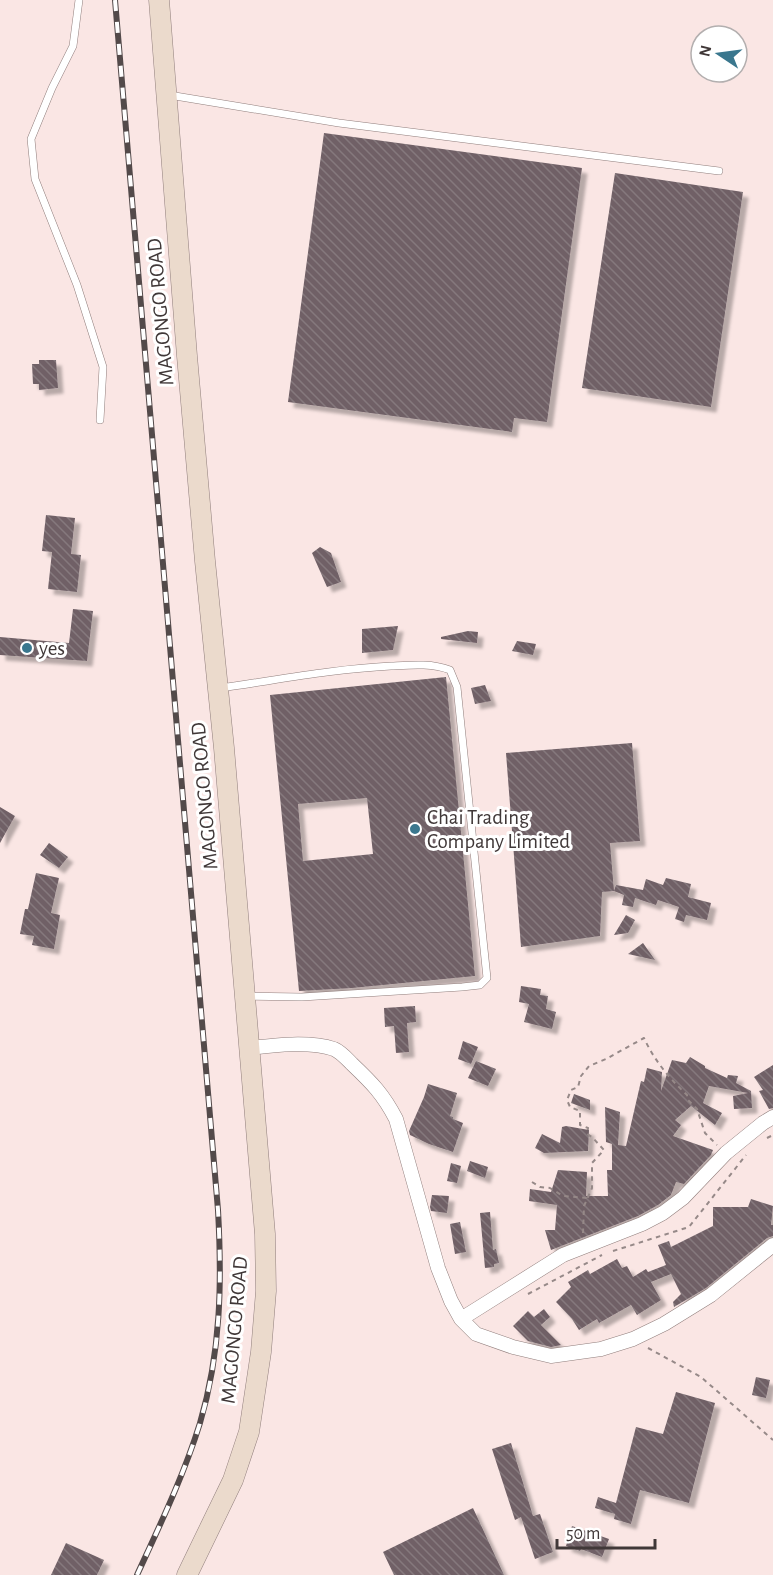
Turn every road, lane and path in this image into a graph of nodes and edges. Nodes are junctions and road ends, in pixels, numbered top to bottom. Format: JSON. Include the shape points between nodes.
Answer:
{"nodes":[{"id":1,"x":79,"y":0,"type":"edge"},
{"id":2,"x":159,"y":0,"type":"edge"},
{"id":3,"x":167,"y":95,"type":"junction"},
{"id":4,"x":719,"y":171,"type":"dead end"},
{"id":5,"x":100,"y":420,"type":"dead end"},
{"id":6,"x":218,"y":689,"type":"junction"},
{"id":7,"x":245,"y":996,"type":"junction"},
{"id":8,"x":250,"y":1048,"type":"junction"},
{"id":9,"x":773,"y":1117,"type":"edge"},
{"id":10,"x":726,"y":1153,"type":"junction"},
{"id":11,"x":532,"y":1182,"type":"dead end"},
{"id":12,"x":588,"y":1198,"type":"junction"},
{"id":13,"x":773,"y":1245,"type":"edge"},
{"id":14,"x":586,"y":1247,"type":"junction"},
{"id":15,"x":461,"y":1319,"type":"junction"},
{"id":16,"x":633,"y":1339,"type":"junction"},
{"id":17,"x":773,"y":1440,"type":"edge"},
{"id":18,"x":187,"y":1575,"type":"edge"}],
"edges":[{"from":1,"to":5,"type":"lane","via":[[73,46],[31,138],[35,179],[77,285],[103,367]]},
{"from":2,"to":3,"type":"street","name":"MAGONGO ROAD"},
{"from":3,"to":4,"type":"lane","via":[[339,123]]},
{"from":3,"to":6,"type":"street","name":"MAGONGO ROAD"},
{"from":6,"to":7,"type":"street","name":"MAGONGO ROAD"},
{"from":6,"to":7,"type":"lane","via":[[352,668],[426,665],[450,670],[457,687],[488,978],[471,986],[302,997]]},
{"from":7,"to":8,"type":"street","name":"MAGONGO ROAD"},
{"from":8,"to":15,"type":"street","via":[[310,1045],[338,1050],[375,1085],[396,1119],[438,1268]]},
{"from":8,"to":18,"type":"street","name":"MAGONGO ROAD","via":[[265,1234],[261,1352],[249,1432],[233,1480]]},
{"from":9,"to":10,"type":"street"},
{"from":10,"to":12,"type":"path","via":[[705,1133],[697,1109],[650,1052],[644,1038],[589,1066],[567,1100],[570,1107],[580,1111],[580,1125],[588,1128],[587,1134],[604,1150],[592,1163]]},
{"from":10,"to":14,"type":"street","via":[[663,1213]]},
{"from":11,"to":12,"type":"path","via":[[563,1196]]},
{"from":12,"to":14,"type":"path","via":[[582,1230]]},
{"from":13,"to":16,"type":"street","via":[[711,1295]]},
{"from":14,"to":15,"type":"street","via":[[562,1255]]},
{"from":15,"to":16,"type":"street","via":[[476,1334],[551,1356],[601,1349]]},
{"from":16,"to":17,"type":"path","via":[[701,1377]]}]}
